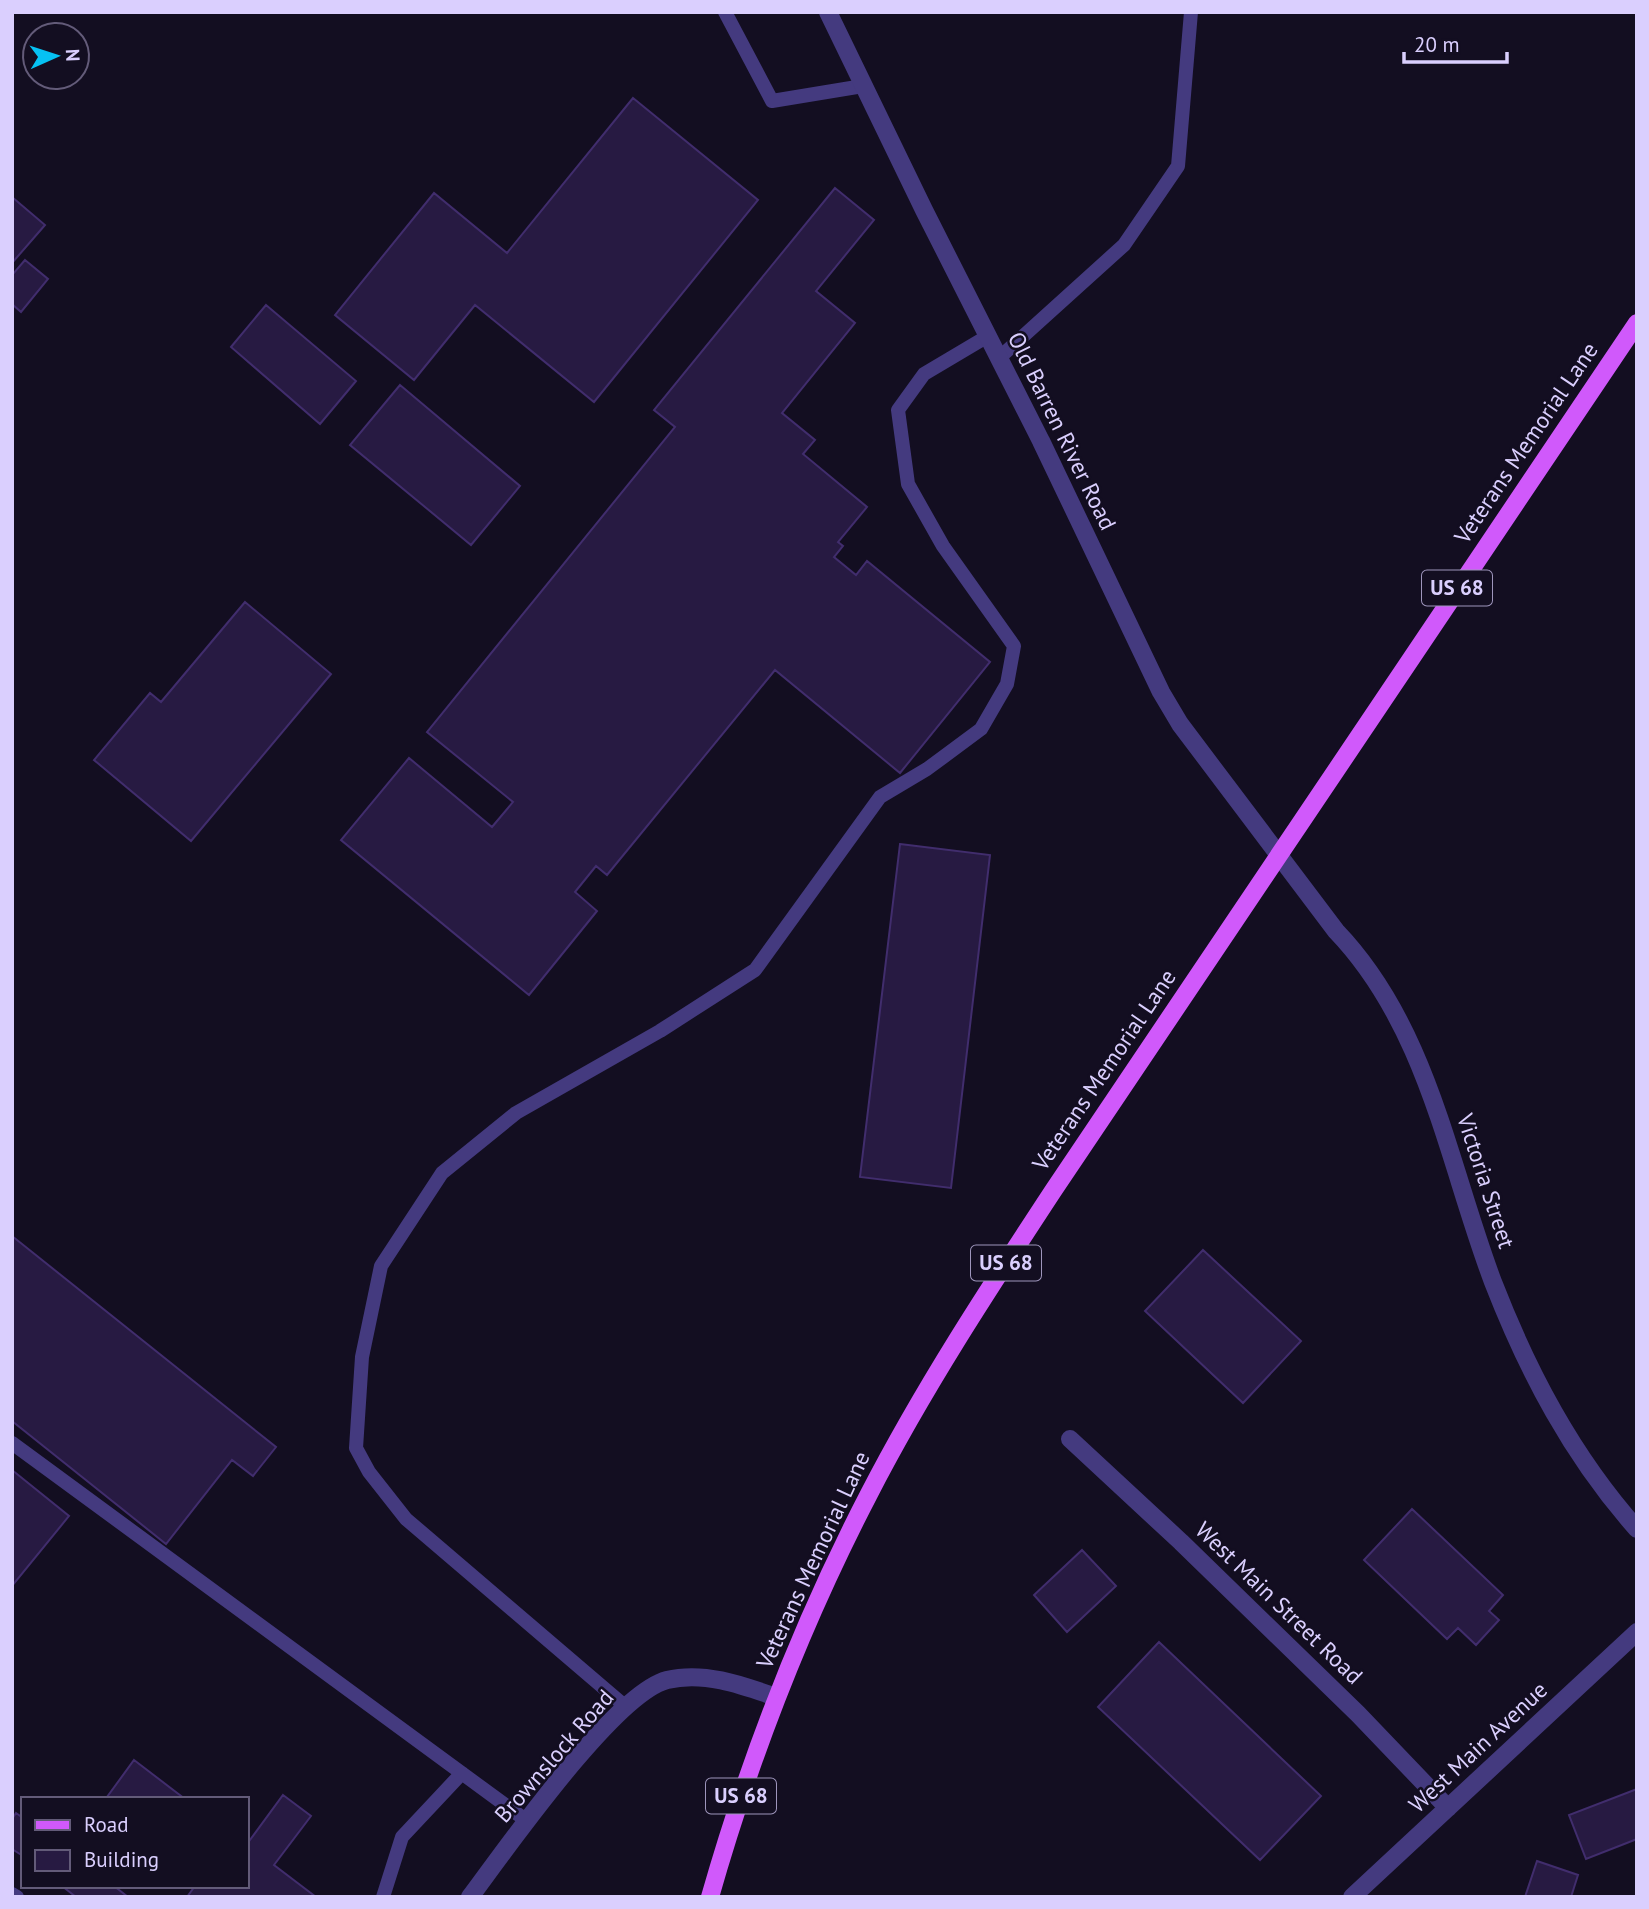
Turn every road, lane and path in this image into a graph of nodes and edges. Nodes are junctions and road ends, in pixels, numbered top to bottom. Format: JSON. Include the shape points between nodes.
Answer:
{"nodes":[{"id":1,"x":725,"y":12,"type":"edge"},
{"id":2,"x":828,"y":12,"type":"edge"},
{"id":3,"x":1192,"y":12,"type":"edge"},
{"id":4,"x":863,"y":86,"type":"junction"},
{"id":5,"x":1637,"y":323,"type":"edge"},
{"id":6,"x":988,"y":336,"type":"junction"},
{"id":7,"x":999,"y":358,"type":"junction"},
{"id":8,"x":1279,"y":854,"type":"junction"},
{"id":9,"x":1070,"y":1439,"type":"dead end"},
{"id":10,"x":12,"y":1443,"type":"edge"},
{"id":11,"x":1637,"y":1529,"type":"edge"},
{"id":12,"x":1637,"y":1632,"type":"edge"},
{"id":13,"x":776,"y":1697,"type":"junction"},
{"id":14,"x":626,"y":1707,"type":"junction"},
{"id":15,"x":462,"y":1773,"type":"junction"},
{"id":16,"x":1448,"y":1808,"type":"junction"},
{"id":17,"x":527,"y":1821,"type":"junction"},
{"id":18,"x":12,"y":1894,"type":"edge"},
{"id":19,"x":17,"y":1897,"type":"edge"},
{"id":20,"x":383,"y":1897,"type":"edge"},
{"id":21,"x":470,"y":1897,"type":"edge"},
{"id":22,"x":710,"y":1897,"type":"edge"},
{"id":23,"x":1352,"y":1897,"type":"edge"}],
"edges":[{"from":1,"to":4,"type":"lane","via":[[772,101]]},
{"from":2,"to":4,"type":"street","name":"Old Barren River Road"},
{"from":3,"to":7,"type":"lane","via":[[1178,166],[1124,245]]},
{"from":4,"to":6,"type":"street","name":"Old Barren River Road"},
{"from":5,"to":8,"type":"main road","name":"Veterans Memorial Lane","number":"US 68"},
{"from":6,"to":7,"type":"street","name":"Old Barren River Road"},
{"from":6,"to":14,"type":"lane","via":[[925,374],[898,410],[908,485],[943,546],[1014,646],[1007,684],[981,729],[880,797],[755,970],[660,1031],[516,1112],[442,1173],[381,1266],[362,1357],[356,1448],[406,1519]]},
{"from":7,"to":8,"type":"street","name":"Old Barren River Road","via":[[1161,692]]},
{"from":8,"to":11,"type":"street","name":"Victoria Street","via":[[1355,952],[1397,1020],[1428,1085],[1493,1282],[1538,1386],[1591,1472]]},
{"from":8,"to":13,"type":"main road","name":"Veterans Memorial Lane","number":"US 68","via":[[968,1321],[870,1492]]},
{"from":9,"to":16,"type":"street","name":"West Main Street Road","via":[[1373,1728]]},
{"from":10,"to":15,"type":"lane"},
{"from":12,"to":16,"type":"street","name":"West Main Avenue"},
{"from":13,"to":14,"type":"street","name":"Brownslock Road","via":[[733,1682],[678,1679],[652,1686]]},
{"from":13,"to":22,"type":"main road","name":"Veterans Memorial Lane","number":"US 68"},
{"from":14,"to":17,"type":"street","name":"Brownslock Road"},
{"from":15,"to":17,"type":"lane"},
{"from":15,"to":20,"type":"lane","via":[[402,1837]]},
{"from":16,"to":23,"type":"street","name":"West Main Avenue"},
{"from":17,"to":21,"type":"street","name":"Brownslock Road"},
{"from":18,"to":19,"type":"lane"}]}
